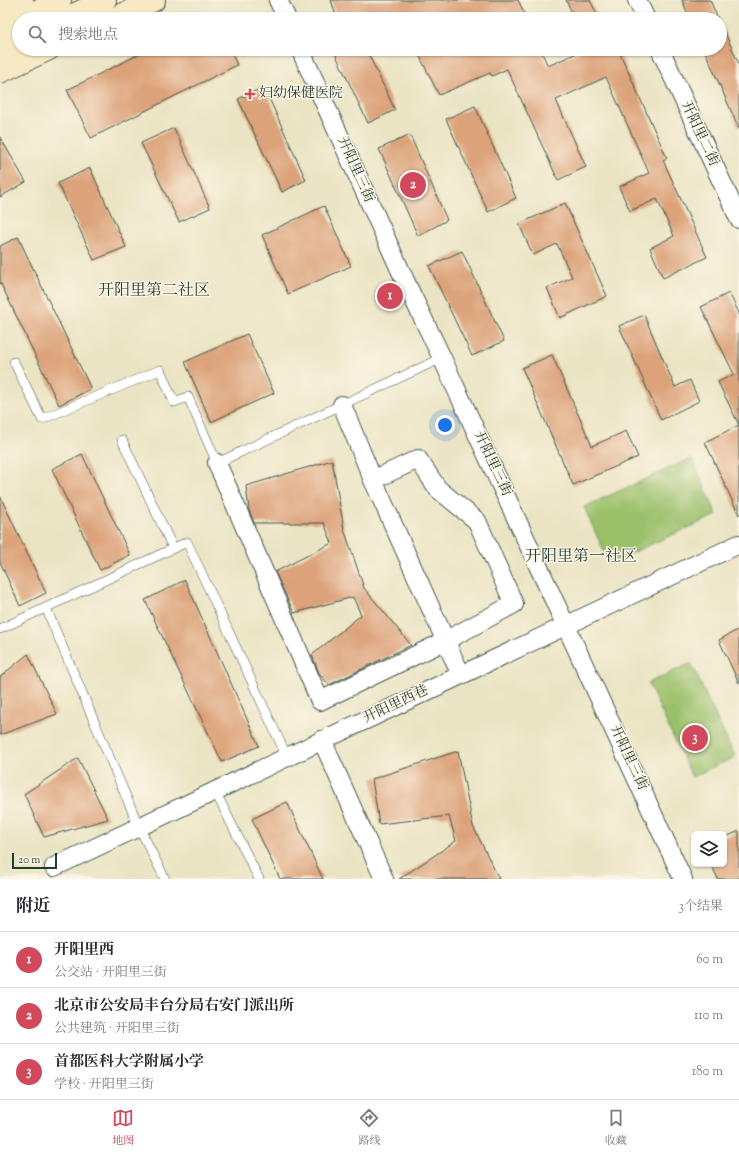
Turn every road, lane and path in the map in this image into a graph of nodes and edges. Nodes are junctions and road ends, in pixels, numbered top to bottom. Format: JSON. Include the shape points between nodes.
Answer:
{"nodes":[{"id":1,"x":22,"y":0,"type":"edge"},
{"id":2,"x":60,"y":0,"type":"edge"},
{"id":3,"x":105,"y":0,"type":"edge"},
{"id":4,"x":154,"y":0,"type":"edge"},
{"id":5,"x":278,"y":0,"type":"edge"},
{"id":6,"x":637,"y":0,"type":"edge"},
{"id":7,"x":0,"y":10,"type":"edge"},
{"id":8,"x":34,"y":12,"type":"edge"},
{"id":9,"x":80,"y":12,"type":"edge"},
{"id":10,"x":128,"y":12,"type":"edge"},
{"id":11,"x":284,"y":12,"type":"edge"},
{"id":12,"x":643,"y":12,"type":"edge"},
{"id":13,"x":12,"y":22,"type":"edge"},
{"id":14,"x":0,"y":28,"type":"edge"},
{"id":15,"x":12,"y":44,"type":"edge"},
{"id":16,"x":0,"y":50,"type":"edge"},
{"id":17,"x":34,"y":56,"type":"edge"},
{"id":18,"x":303,"y":56,"type":"edge"},
{"id":19,"x":663,"y":56,"type":"edge"},
{"id":20,"x":0,"y":72,"type":"edge"},
{"id":21,"x":739,"y":218,"type":"edge"},
{"id":22,"x":442,"y":358,"type":"junction"},
{"id":23,"x":14,"y":362,"type":"dead end"},
{"id":24,"x":342,"y":405,"type":"junction"},
{"id":25,"x":122,"y":440,"type":"dead end"},
{"id":26,"x":217,"y":463,"type":"junction"},
{"id":27,"x":373,"y":480,"type":"junction"},
{"id":28,"x":739,"y":544,"type":"edge"},
{"id":29,"x":173,"y":548,"type":"junction"},
{"id":30,"x":46,"y":608,"type":"junction"},
{"id":31,"x":566,"y":626,"type":"junction"},
{"id":32,"x":0,"y":629,"type":"edge"},
{"id":33,"x":445,"y":641,"type":"junction"},
{"id":34,"x":461,"y":675,"type":"junction"},
{"id":35,"x":322,"y":740,"type":"junction"},
{"id":36,"x":287,"y":757,"type":"junction"},
{"id":37,"x":215,"y":791,"type":"junction"},
{"id":38,"x":139,"y":827,"type":"junction"},
{"id":39,"x":54,"y":868,"type":"dead end"},
{"id":40,"x":165,"y":879,"type":"edge"},
{"id":41,"x":259,"y":879,"type":"edge"},
{"id":42,"x":384,"y":879,"type":"edge"},
{"id":43,"x":684,"y":879,"type":"edge"}],
"edges":[{"from":1,"to":7,"type":"main road"},
{"from":2,"to":8,"type":"main road"},
{"from":3,"to":9,"type":"main road"},
{"from":4,"to":10,"type":"main road"},
{"from":5,"to":11,"type":"street"},
{"from":6,"to":12,"type":"street"},
{"from":13,"to":14,"type":"main road"},
{"from":15,"to":16,"type":"main road"},
{"from":17,"to":20,"type":"main road"},
{"from":18,"to":22,"type":"street","name":"开阳里三街"},
{"from":19,"to":21,"type":"street","name":"开阳里二街"},
{"from":22,"to":24,"type":"lane"},
{"from":22,"to":31,"type":"street","name":"开阳里三街"},
{"from":23,"to":26,"type":"lane","via":[[42,419],[160,370],[174,402],[188,397]]},
{"from":24,"to":26,"type":"lane"},
{"from":24,"to":27,"type":"street"},
{"from":25,"to":29,"type":"lane"},
{"from":26,"to":33,"type":"street","via":[[320,701]]},
{"from":27,"to":33,"type":"street"},
{"from":27,"to":33,"type":"street","via":[[418,459],[438,489],[477,521],[514,604]]},
{"from":28,"to":31,"type":"street","name":"开阳里西巷"},
{"from":29,"to":30,"type":"lane"},
{"from":29,"to":36,"type":"lane","via":[[187,542]]},
{"from":30,"to":32,"type":"lane"},
{"from":30,"to":38,"type":"lane"},
{"from":31,"to":34,"type":"street","name":"开阳里西巷"},
{"from":31,"to":43,"type":"street","name":"开阳里三街"},
{"from":33,"to":34,"type":"street"},
{"from":34,"to":35,"type":"street","name":"开阳里西巷"},
{"from":35,"to":36,"type":"street","name":"开阳里西巷"},
{"from":35,"to":42,"type":"street"},
{"from":36,"to":37,"type":"street","name":"开阳里西巷"},
{"from":37,"to":38,"type":"street","name":"开阳里西巷"},
{"from":37,"to":41,"type":"lane"},
{"from":38,"to":39,"type":"street","name":"开阳里西巷"},
{"from":38,"to":40,"type":"lane"}]}
